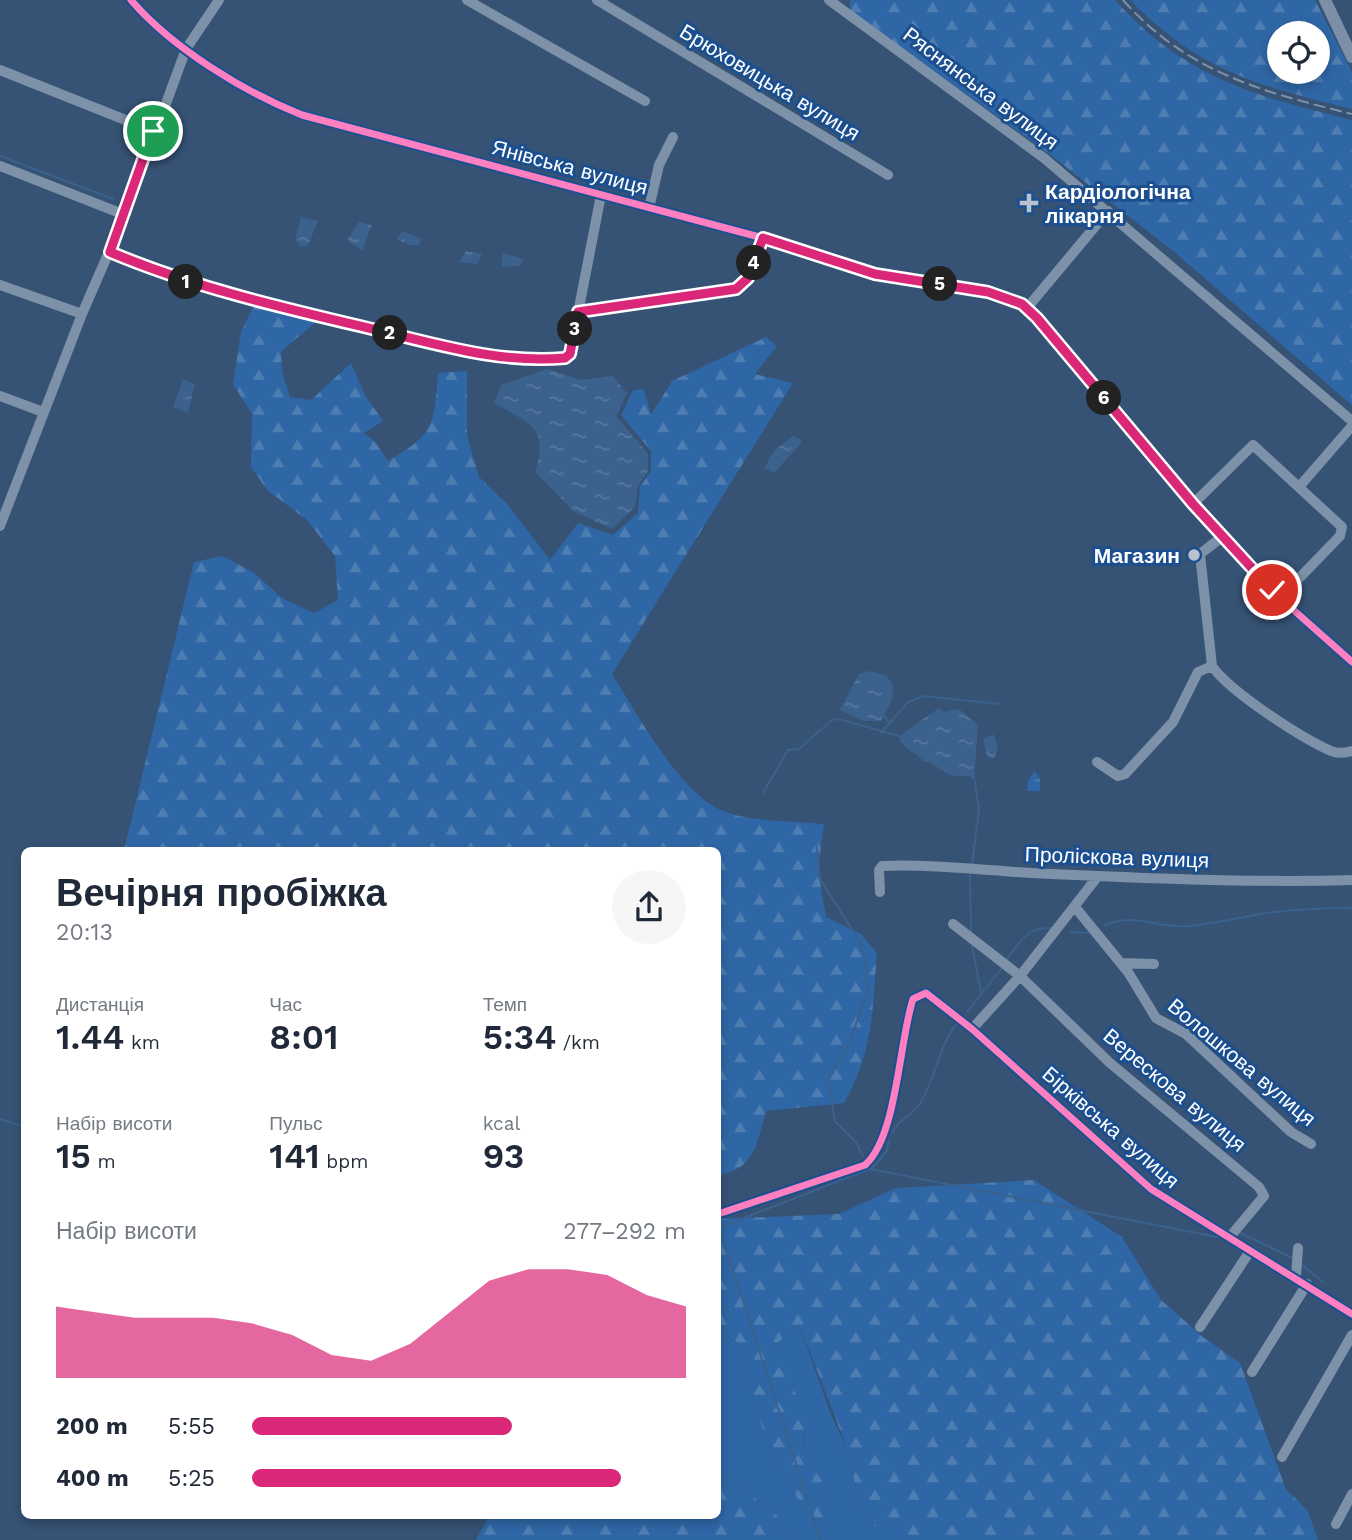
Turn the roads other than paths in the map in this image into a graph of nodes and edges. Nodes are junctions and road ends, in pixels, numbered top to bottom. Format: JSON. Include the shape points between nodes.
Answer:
{"nodes":[{"id":1,"x":131,"y":0,"type":"edge"},
{"id":2,"x":219,"y":0,"type":"edge"},
{"id":3,"x":467,"y":0,"type":"edge"},
{"id":4,"x":597,"y":0,"type":"edge"},
{"id":5,"x":829,"y":0,"type":"edge"},
{"id":6,"x":1325,"y":0,"type":"edge"},
{"id":7,"x":186,"y":49,"type":"junction"},
{"id":8,"x":1352,"y":57,"type":"edge"},
{"id":9,"x":0,"y":70,"type":"edge"},
{"id":10,"x":645,"y":101,"type":"dead end"},
{"id":11,"x":153,"y":131,"type":"junction"},
{"id":12,"x":673,"y":137,"type":"dead end"},
{"id":13,"x":0,"y":166,"type":"edge"},
{"id":14,"x":888,"y":175,"type":"dead end"},
{"id":15,"x":601,"y":195,"type":"junction"},
{"id":16,"x":649,"y":208,"type":"junction"},
{"id":17,"x":1108,"y":211,"type":"junction"},
{"id":18,"x":125,"y":215,"type":"junction"},
{"id":19,"x":763,"y":238,"type":"junction"},
{"id":20,"x":110,"y":252,"type":"junction"},
{"id":21,"x":0,"y":285,"type":"edge"},
{"id":22,"x":1027,"y":308,"type":"junction"},
{"id":23,"x":578,"y":312,"type":"junction"},
{"id":24,"x":82,"y":314,"type":"junction"},
{"id":25,"x":0,"y":396,"type":"edge"},
{"id":26,"x":43,"y":412,"type":"junction"},
{"id":27,"x":1352,"y":421,"type":"edge"},
{"id":28,"x":1352,"y":426,"type":"edge"},
{"id":29,"x":1299,"y":487,"type":"junction"},
{"id":30,"x":4,"y":501,"type":"edge"},
{"id":31,"x":1193,"y":504,"type":"junction"},
{"id":32,"x":0,"y":526,"type":"edge"},
{"id":33,"x":1222,"y":537,"type":"junction"},
{"id":34,"x":1280,"y":598,"type":"junction"},
{"id":35,"x":1352,"y":662,"type":"edge"},
{"id":36,"x":1212,"y":666,"type":"junction"},
{"id":37,"x":1352,"y":751,"type":"edge"},
{"id":38,"x":1097,"y":762,"type":"dead end"},
{"id":39,"x":1098,"y":876,"type":"junction"},
{"id":40,"x":1352,"y":880,"type":"edge"},
{"id":41,"x":880,"y":892,"type":"dead end"},
{"id":42,"x":1074,"y":907,"type":"junction"},
{"id":43,"x":953,"y":924,"type":"dead end"},
{"id":44,"x":1121,"y":963,"type":"junction"},
{"id":45,"x":1154,"y":964,"type":"dead end"},
{"id":46,"x":1020,"y":976,"type":"junction"},
{"id":47,"x":972,"y":1029,"type":"junction"},
{"id":48,"x":1311,"y":1144,"type":"dead end"},
{"id":49,"x":721,"y":1213,"type":"edge"},
{"id":50,"x":1229,"y":1238,"type":"junction"},
{"id":51,"x":1250,"y":1251,"type":"junction"},
{"id":52,"x":1297,"y":1257,"type":"dead end"},
{"id":53,"x":1296,"y":1277,"type":"junction"},
{"id":54,"x":1307,"y":1284,"type":"junction"},
{"id":55,"x":1352,"y":1314,"type":"edge"},
{"id":56,"x":1200,"y":1327,"type":"dead end"},
{"id":57,"x":1352,"y":1335,"type":"edge"},
{"id":58,"x":1252,"y":1372,"type":"dead end"},
{"id":59,"x":1282,"y":1457,"type":"dead end"},
{"id":60,"x":1352,"y":1494,"type":"edge"},
{"id":61,"x":1336,"y":1524,"type":"dead end"}],
"edges":[{"from":1,"to":7,"type":"street","name":"Янівська вулиця"},
{"from":2,"to":7,"type":"street"},
{"from":3,"to":10,"type":"street"},
{"from":4,"to":14,"type":"street","name":"Брюховицька вулиця"},
{"from":5,"to":17,"type":"street","name":"Ряснянська вулиця","via":[[1044,158]]},
{"from":6,"to":8,"type":"main road"},
{"from":7,"to":11,"type":"street"},
{"from":7,"to":15,"type":"street","name":"Янівська вулиця","via":[[264,100],[302,114]]},
{"from":9,"to":11,"type":"street"},
{"from":11,"to":18,"type":"street"},
{"from":12,"to":16,"type":"street","via":[[659,165]]},
{"from":13,"to":18,"type":"street"},
{"from":15,"to":16,"type":"street","name":"Янівська вулиця"},
{"from":15,"to":23,"type":"street"},
{"from":16,"to":19,"type":"street","name":"Янівська вулиця"},
{"from":17,"to":22,"type":"street"},
{"from":17,"to":27,"type":"street","name":"Ряснянська вулиця"},
{"from":18,"to":20,"type":"street"},
{"from":19,"to":22,"type":"street","name":"Янівська вулиця","via":[[875,274],[988,292]]},
{"from":19,"to":23,"type":"street","via":[[748,278],[736,289]]},
{"from":20,"to":23,"type":"street","via":[[169,277],[249,300],[457,349],[565,358],[570,354]]},
{"from":20,"to":24,"type":"street"},
{"from":21,"to":24,"type":"street"},
{"from":22,"to":31,"type":"street"},
{"from":24,"to":26,"type":"street"},
{"from":25,"to":26,"type":"street"},
{"from":26,"to":30,"type":"street"},
{"from":28,"to":29,"type":"street"},
{"from":29,"to":31,"type":"street","via":[[1254,445]]},
{"from":29,"to":34,"type":"street","via":[[1342,531]]},
{"from":30,"to":32,"type":"street"},
{"from":31,"to":33,"type":"street"},
{"from":33,"to":34,"type":"street"},
{"from":33,"to":36,"type":"street","via":[[1200,554]]},
{"from":34,"to":35,"type":"street"},
{"from":36,"to":37,"type":"street","via":[[1222,681],[1310,739],[1333,752]]},
{"from":36,"to":38,"type":"street","via":[[1198,672],[1173,722],[1123,775]]},
{"from":39,"to":40,"type":"street","name":"Проліскова вулиця"},
{"from":39,"to":41,"type":"street","name":"Проліскова вулиця","via":[[927,864],[882,866]]},
{"from":39,"to":42,"type":"street"},
{"from":42,"to":44,"type":"street","name":"Волошкова вулиця"},
{"from":42,"to":46,"type":"street"},
{"from":43,"to":46,"type":"street"},
{"from":44,"to":45,"type":"street"},
{"from":44,"to":48,"type":"street","name":"Волошкова вулиця","via":[[1156,1018],[1186,1034],[1291,1132]]},
{"from":46,"to":47,"type":"street"},
{"from":46,"to":50,"type":"street","name":"Верескова вулиця","via":[[1110,1063],[1259,1187],[1262,1200]]},
{"from":47,"to":49,"type":"street","name":"Бірківська вулиця","via":[[931,994],[917,995],[907,1017],[889,1113],[874,1157],[865,1165]]},
{"from":47,"to":50,"type":"street","name":"Бірківська вулиця","via":[[1151,1189]]},
{"from":50,"to":51,"type":"street","name":"Бірківська вулиця"},
{"from":51,"to":53,"type":"street","name":"Бірківська вулиця"},
{"from":51,"to":56,"type":"street"},
{"from":52,"to":53,"type":"street"},
{"from":53,"to":54,"type":"street","name":"Бірківська вулиця"},
{"from":54,"to":55,"type":"street","name":"Бірківська вулиця"},
{"from":54,"to":58,"type":"street"},
{"from":57,"to":59,"type":"street"},
{"from":60,"to":61,"type":"street"}]}
